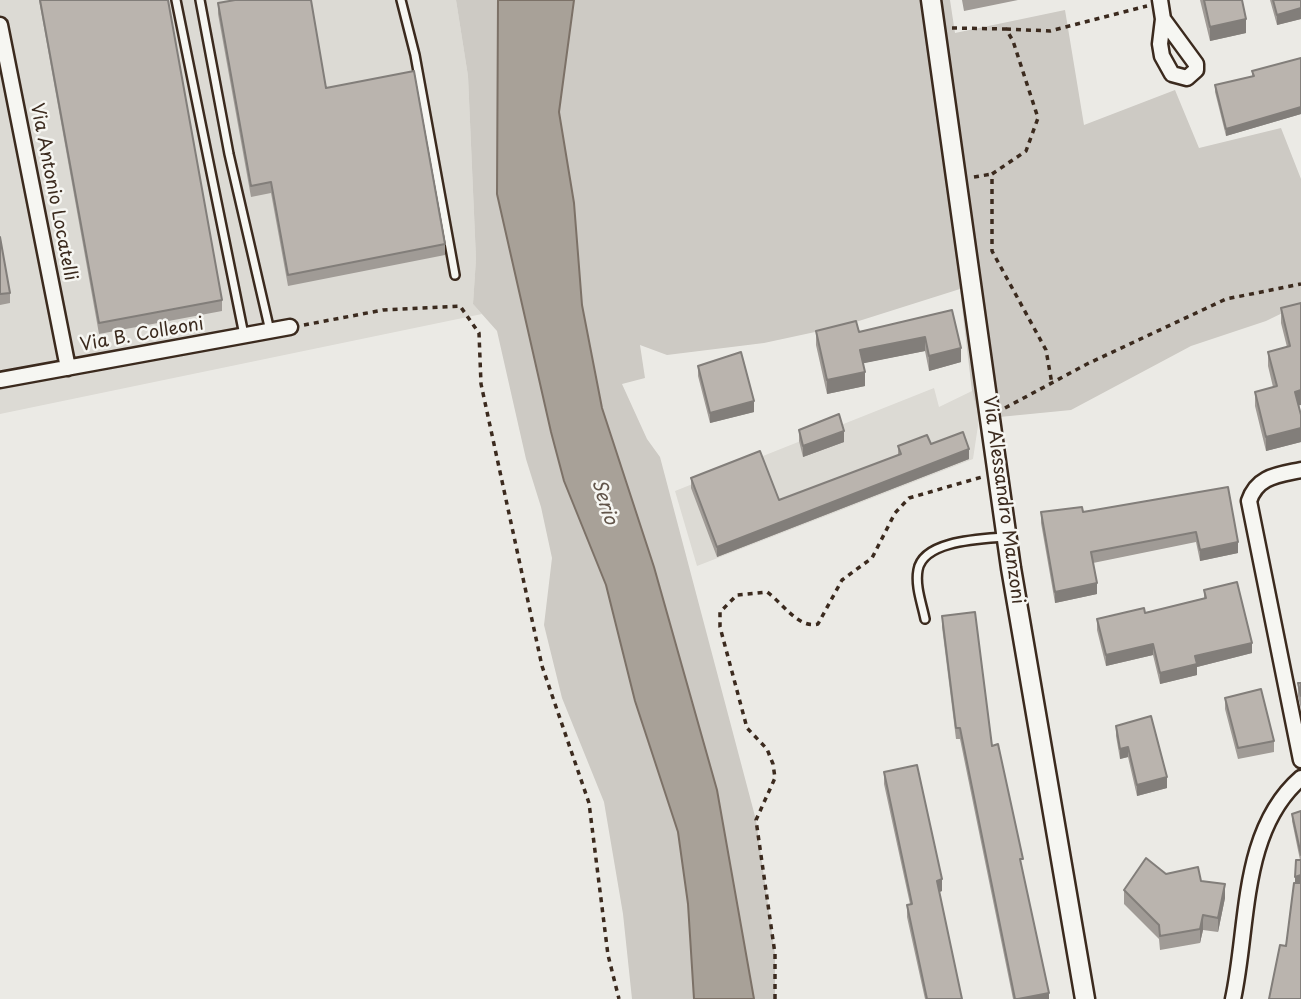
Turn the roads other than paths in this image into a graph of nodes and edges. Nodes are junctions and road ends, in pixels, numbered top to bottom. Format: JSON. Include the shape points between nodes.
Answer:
{"nodes":[{"id":1,"x":176,"y":0,"type":"edge"},
{"id":2,"x":200,"y":0,"type":"edge"},
{"id":3,"x":401,"y":0,"type":"edge"},
{"id":4,"x":931,"y":0,"type":"edge"},
{"id":5,"x":1160,"y":2,"type":"edge"},
{"id":6,"x":1163,"y":19,"type":"dead end"},
{"id":7,"x":0,"y":24,"type":"edge"},
{"id":8,"x":455,"y":275,"type":"dead end"},
{"id":9,"x":290,"y":327,"type":"road end"},
{"id":10,"x":270,"y":331,"type":"junction"},
{"id":11,"x":244,"y":336,"type":"junction"},
{"id":12,"x":68,"y":368,"type":"junction"},
{"id":13,"x":0,"y":380,"type":"edge"},
{"id":14,"x":1301,"y":470,"type":"edge"},
{"id":15,"x":1006,"y":537,"type":"junction"},
{"id":16,"x":925,"y":619,"type":"dead end"},
{"id":17,"x":1301,"y":760,"type":"edge"},
{"id":18,"x":1301,"y":778,"type":"edge"},
{"id":19,"x":1086,"y":999,"type":"edge"},
{"id":20,"x":1233,"y":999,"type":"edge"}],
"edges":[{"from":1,"to":11,"type":"lane"},
{"from":2,"to":10,"type":"lane"},
{"from":3,"to":8,"type":"lane"},
{"from":4,"to":15,"type":"street","name":"Via Alessandro Manzoni"},
{"from":5,"to":6,"type":"street"},
{"from":7,"to":12,"type":"street","name":"Via Antonio Locatelli"},
{"from":9,"to":10,"type":"street","name":"Via B. Colleoni"},
{"from":10,"to":11,"type":"street","name":"Via B. Colleoni"},
{"from":11,"to":12,"type":"street","name":"Via B. Colleoni"},
{"from":12,"to":13,"type":"street","name":"Via B. Colleoni"},
{"from":14,"to":17,"type":"street","via":[[1268,477],[1254,488],[1249,501]]},
{"from":15,"to":16,"type":"lane","via":[[943,546],[922,558],[918,586]]},
{"from":15,"to":19,"type":"street","name":"Via Alessandro Manzoni"},
{"from":18,"to":20,"type":"street","via":[[1285,792],[1261,838]]}]}
